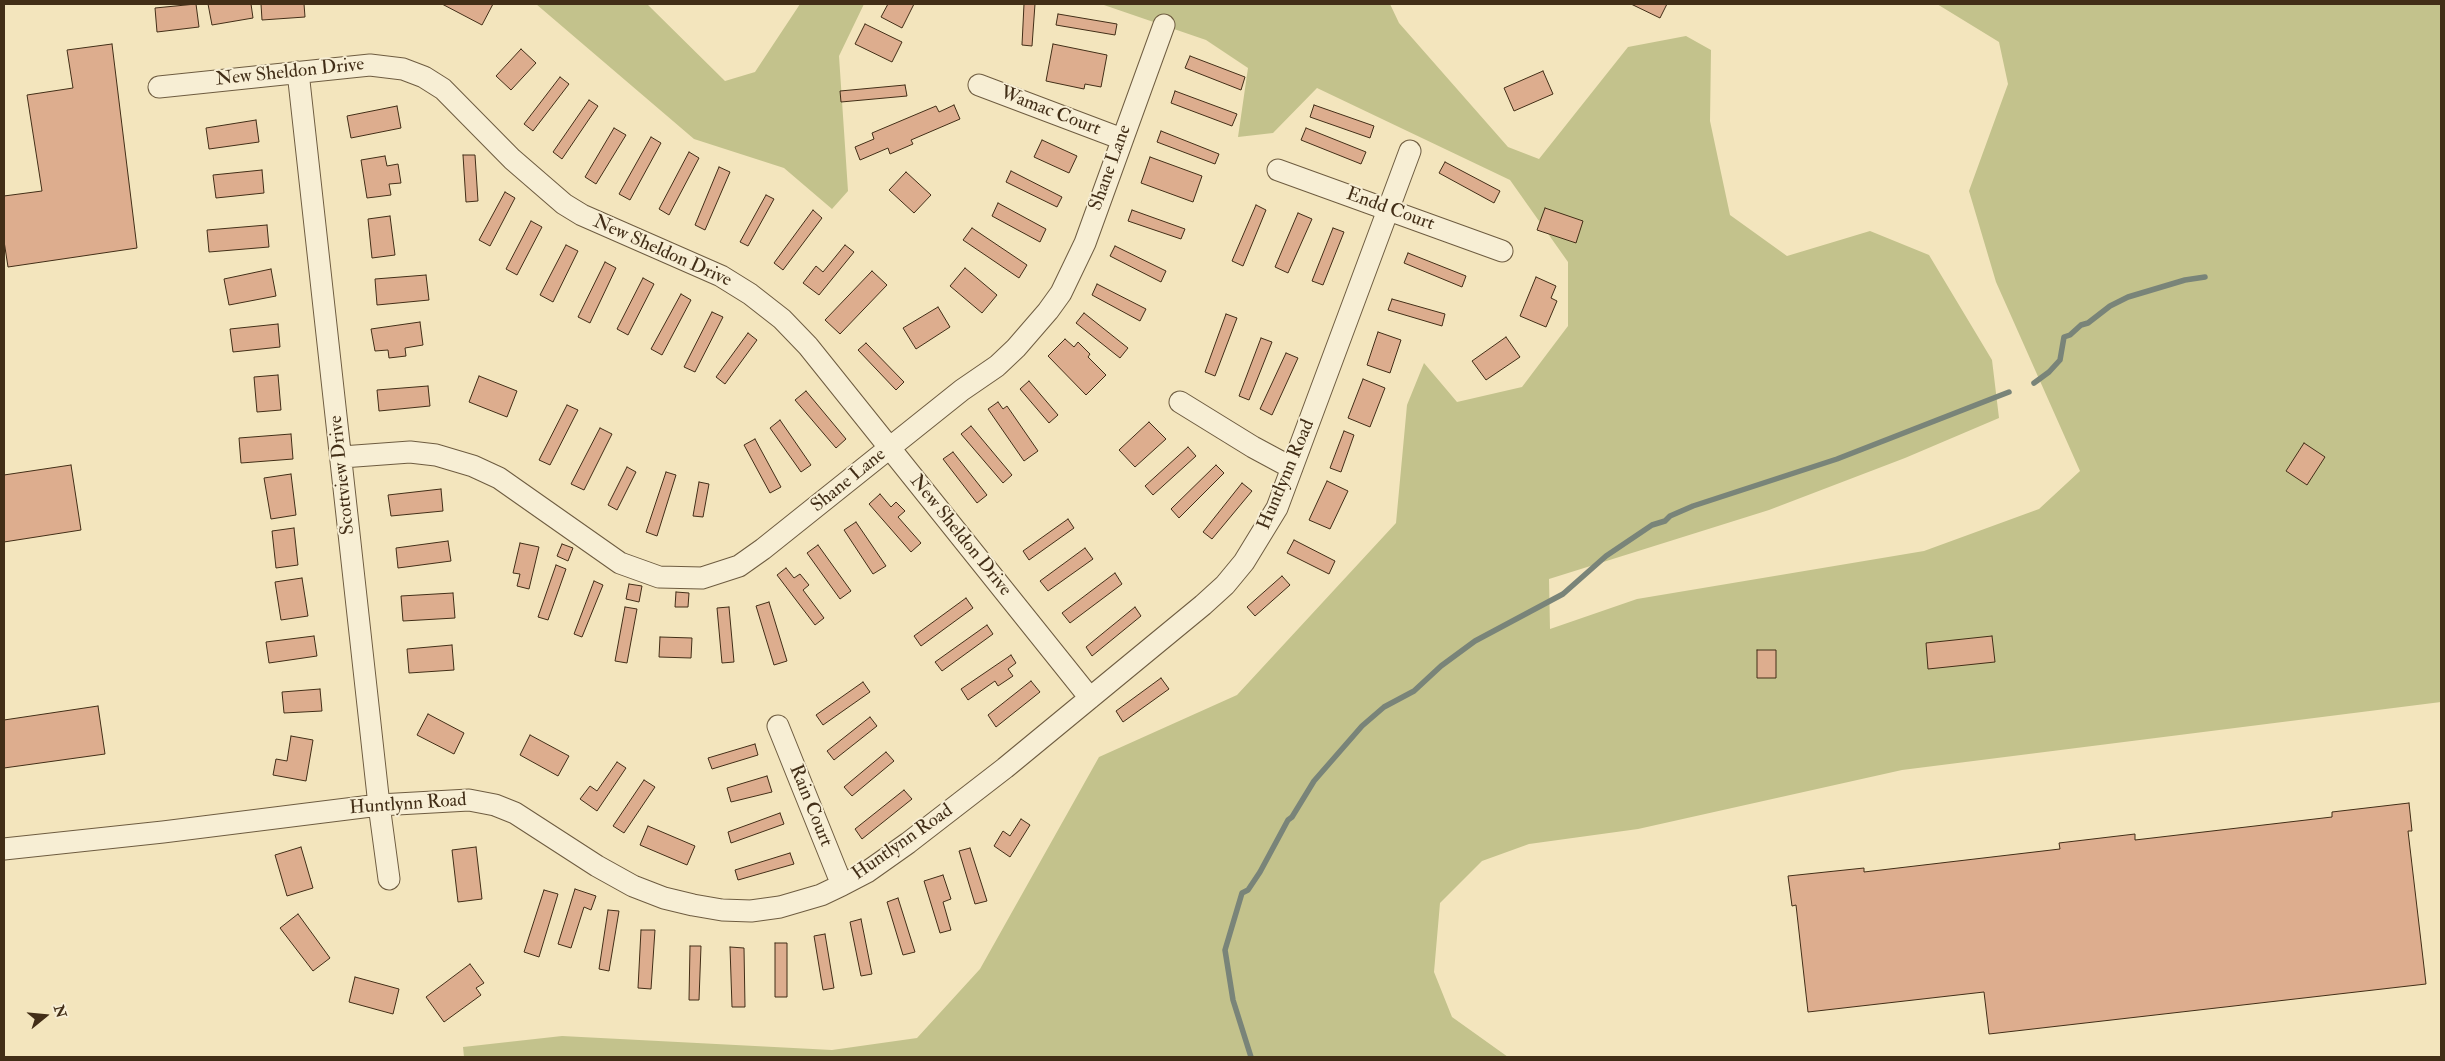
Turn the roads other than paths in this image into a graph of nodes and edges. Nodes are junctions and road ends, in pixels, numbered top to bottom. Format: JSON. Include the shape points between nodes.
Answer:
{"nodes":[{"id":1,"x":1164,"y":24,"type":"dead end"},
{"id":2,"x":298,"y":72,"type":"junction"},
{"id":3,"x":979,"y":85,"type":"dead end"},
{"id":4,"x":159,"y":87,"type":"dead end"},
{"id":5,"x":1122,"y":139,"type":"junction"},
{"id":6,"x":1410,"y":151,"type":"dead end"},
{"id":7,"x":1278,"y":170,"type":"dead end"},
{"id":8,"x":1389,"y":210,"type":"junction"},
{"id":9,"x":1502,"y":251,"type":"dead end"},
{"id":10,"x":1180,"y":402,"type":"dead end"},
{"id":11,"x":890,"y":448,"type":"junction"},
{"id":12,"x":342,"y":457,"type":"junction"},
{"id":13,"x":1292,"y":468,"type":"junction"},
{"id":14,"x":1090,"y":698,"type":"junction"},
{"id":15,"x":778,"y":726,"type":"dead end"},
{"id":16,"x":378,"y":805,"type":"junction"},
{"id":17,"x":4,"y":849,"type":"edge"},
{"id":18,"x":389,"y":879,"type":"dead end"},
{"id":19,"x":842,"y":885,"type":"junction"}],
"edges":[{"from":1,"to":5,"type":"street","name":"Shane Lane"},
{"from":2,"to":4,"type":"street","name":"New Sheldon Drive"},
{"from":2,"to":11,"type":"street","name":"New Sheldon Drive","via":[[393,66],[424,77],[443,89],[512,159],[564,204],[582,216],[721,276],[782,319],[808,346]]},
{"from":2,"to":12,"type":"street","name":"Scottview Drive"},
{"from":3,"to":5,"type":"street","name":"Wamac Court"},
{"from":5,"to":11,"type":"street","name":"Shane Lane","via":[[1084,243],[1061,293],[1048,311],[996,366]]},
{"from":6,"to":8,"type":"street","name":"Huntlynn Road"},
{"from":7,"to":8,"type":"street","name":"Endd Court"},
{"from":8,"to":9,"type":"street","name":"Endd Court"},
{"from":8,"to":13,"type":"street","name":"Huntlynn Road"},
{"from":10,"to":13,"type":"street"},
{"from":11,"to":12,"type":"street","name":"Shane Lane","via":[[739,566],[702,578],[680,579],[659,577],[620,563],[499,478],[473,466],[436,455],[410,452]]},
{"from":11,"to":14,"type":"street","name":"New Sheldon Drive"},
{"from":12,"to":16,"type":"street","name":"Scottview Drive"},
{"from":13,"to":14,"type":"street","name":"Huntlynn Road","via":[[1277,508],[1262,535],[1225,585]]},
{"from":14,"to":19,"type":"street","name":"Huntlynn Road","via":[[908,844]]},
{"from":15,"to":19,"type":"street","name":"Rain Court"},
{"from":16,"to":17,"type":"street","name":"Huntlynn Road"},
{"from":16,"to":18,"type":"street","name":"Scottview Drive"},
{"from":16,"to":19,"type":"street","name":"Huntlynn Road","via":[[469,800],[495,805],[534,823],[633,886],[693,905],[751,911],[780,907]]}]}
